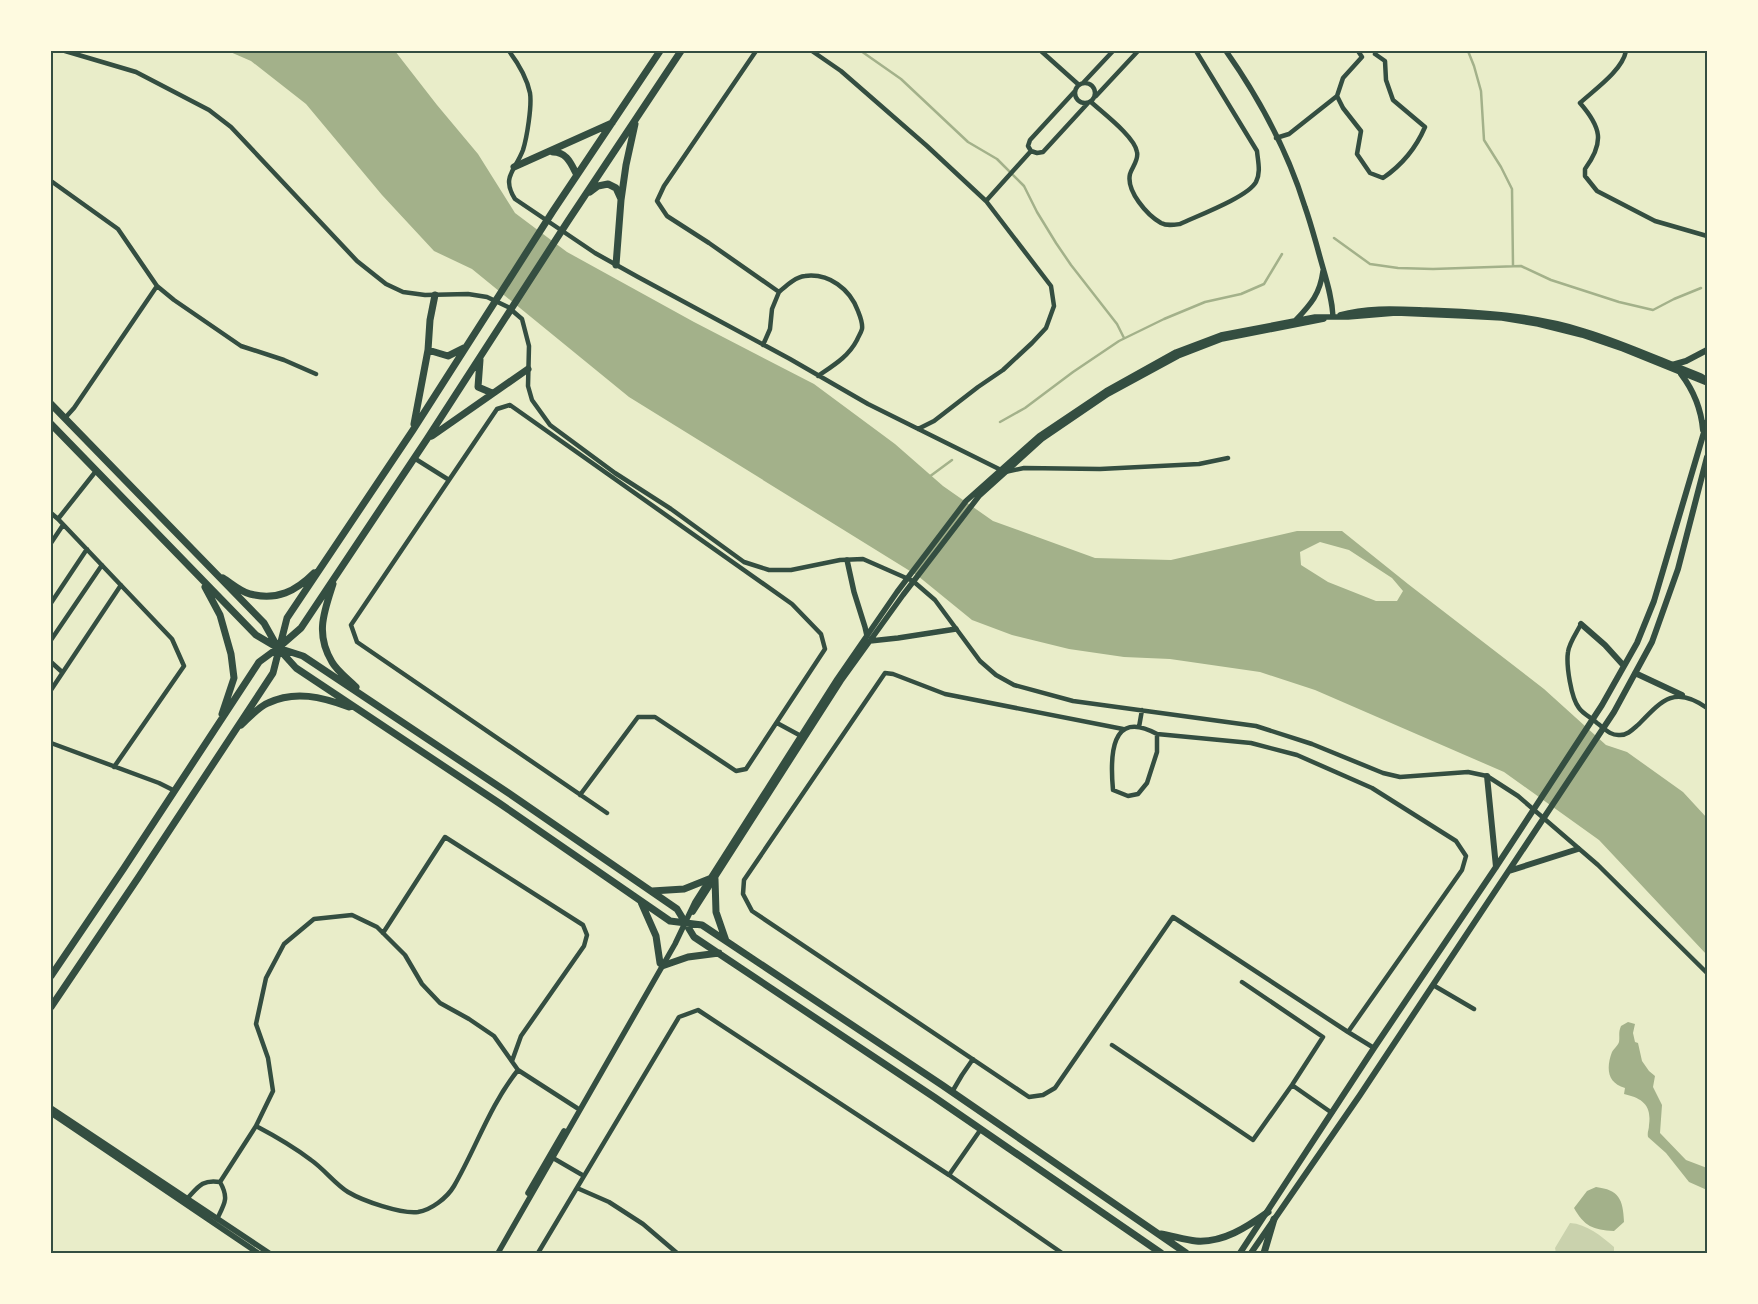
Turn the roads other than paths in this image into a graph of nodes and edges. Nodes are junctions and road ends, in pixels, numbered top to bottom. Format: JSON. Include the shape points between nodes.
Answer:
{"nodes":[{"id":1,"x":64,"y":51,"type":"edge"},
{"id":2,"x":510,"y":51,"type":"edge"},
{"id":3,"x":660,"y":51,"type":"edge"},
{"id":4,"x":681,"y":51,"type":"edge"},
{"id":5,"x":756,"y":51,"type":"edge"},
{"id":6,"x":812,"y":51,"type":"edge"},
{"id":7,"x":1041,"y":51,"type":"edge"},
{"id":8,"x":1113,"y":51,"type":"edge"},
{"id":9,"x":1138,"y":51,"type":"edge"},
{"id":10,"x":1196,"y":51,"type":"edge"},
{"id":11,"x":1226,"y":51,"type":"edge"},
{"id":12,"x":1358,"y":51,"type":"edge"},
{"id":13,"x":1626,"y":51,"type":"edge"},
{"id":14,"x":1375,"y":54,"type":"dead end"},
{"id":15,"x":1081,"y":84,"type":"junction"},
{"id":16,"x":1075,"y":91,"type":"junction"},
{"id":17,"x":1337,"y":96,"type":"junction"},
{"id":18,"x":1095,"y":97,"type":"junction"},
{"id":19,"x":1090,"y":102,"type":"junction"},
{"id":20,"x":637,"y":118,"type":"junction"},
{"id":21,"x":612,"y":123,"type":"junction"},
{"id":22,"x":1276,"y":138,"type":"junction"},
{"id":23,"x":1031,"y":151,"type":"junction"},
{"id":24,"x":550,"y":152,"type":"junction"},
{"id":25,"x":514,"y":167,"type":"junction"},
{"id":26,"x":577,"y":175,"type":"junction"},
{"id":27,"x":51,"y":181,"type":"edge"},
{"id":28,"x":586,"y":194,"type":"junction"},
{"id":29,"x":621,"y":200,"type":"junction"},
{"id":30,"x":986,"y":201,"type":"junction"},
{"id":31,"x":1707,"y":236,"type":"edge"},
{"id":32,"x":616,"y":265,"type":"junction"},
{"id":33,"x":1323,"y":269,"type":"junction"},
{"id":34,"x":157,"y":286,"type":"junction"},
{"id":35,"x":779,"y":292,"type":"junction"},
{"id":36,"x":435,"y":295,"type":"junction"},
{"id":37,"x":1332,"y":317,"type":"junction"},
{"id":38,"x":1296,"y":320,"type":"junction"},
{"id":39,"x":763,"y":345,"type":"junction"},
{"id":40,"x":466,"y":346,"type":"junction"},
{"id":41,"x":428,"y":350,"type":"junction"},
{"id":42,"x":1707,"y":350,"type":"edge"},
{"id":43,"x":480,"y":358,"type":"junction"},
{"id":44,"x":1672,"y":365,"type":"junction"},
{"id":45,"x":528,"y":369,"type":"junction"},
{"id":46,"x":316,"y":374,"type":"dead end"},
{"id":47,"x":1681,"y":374,"type":"junction"},
{"id":48,"x":818,"y":376,"type":"junction"},
{"id":49,"x":1707,"y":382,"type":"edge"},
{"id":50,"x":492,"y":393,"type":"junction"},
{"id":51,"x":51,"y":404,"type":"edge"},
{"id":52,"x":65,"y":418,"type":"junction"},
{"id":53,"x":1707,"y":422,"type":"edge"},
{"id":54,"x":51,"y":424,"type":"edge"},
{"id":55,"x":918,"y":429,"type":"junction"},
{"id":56,"x":413,"y":430,"type":"junction"},
{"id":57,"x":1704,"y":432,"type":"junction"},
{"id":58,"x":427,"y":439,"type":"junction"},
{"id":59,"x":1707,"y":457,"type":"edge"},
{"id":60,"x":414,"y":458,"type":"junction"},
{"id":61,"x":1228,"y":458,"type":"dead end"},
{"id":62,"x":96,"y":471,"type":"junction"},
{"id":63,"x":1003,"y":471,"type":"junction"},
{"id":64,"x":449,"y":480,"type":"junction"},
{"id":65,"x":969,"y":503,"type":"junction"},
{"id":66,"x":51,"y":513,"type":"edge"},
{"id":67,"x":58,"y":519,"type":"junction"},
{"id":68,"x":64,"y":525,"type":"junction"},
{"id":69,"x":51,"y":543,"type":"edge"},
{"id":70,"x":86,"y":549,"type":"junction"},
{"id":71,"x":848,"y":560,"type":"junction"},
{"id":72,"x":325,"y":562,"type":"junction"},
{"id":73,"x":102,"y":565,"type":"junction"},
{"id":74,"x":214,"y":572,"type":"junction"},
{"id":75,"x":336,"y":576,"type":"junction"},
{"id":76,"x":200,"y":578,"type":"junction"},
{"id":77,"x":121,"y":585,"type":"junction"},
{"id":78,"x":51,"y":592,"type":"edge"},
{"id":79,"x":56,"y":596,"type":"junction"},
{"id":80,"x":51,"y":603,"type":"edge"},
{"id":81,"x":1581,"y":624,"type":"joint"},
{"id":82,"x":956,"y":629,"type":"junction"},
{"id":83,"x":868,"y":638,"type":"junction"},
{"id":84,"x":51,"y":640,"type":"edge"},
{"id":85,"x":278,"y":648,"type":"junction"},
{"id":86,"x":51,"y":662,"type":"edge"},
{"id":87,"x":1624,"y":666,"type":"junction"},
{"id":88,"x":62,"y":672,"type":"junction"},
{"id":89,"x":1635,"y":673,"type":"junction"},
{"id":90,"x":51,"y":690,"type":"edge"},
{"id":91,"x":1682,"y":695,"type":"junction"},
{"id":92,"x":366,"y":698,"type":"junction"},
{"id":93,"x":1707,"y":708,"type":"edge"},
{"id":94,"x":1142,"y":710,"type":"junction"},
{"id":95,"x":362,"y":712,"type":"junction"},
{"id":96,"x":219,"y":723,"type":"junction"},
{"id":97,"x":777,"y":723,"type":"junction"},
{"id":98,"x":1139,"y":727,"type":"junction"},
{"id":99,"x":1123,"y":729,"type":"junction"},
{"id":100,"x":235,"y":731,"type":"junction"},
{"id":101,"x":1158,"y":734,"type":"junction"},
{"id":102,"x":801,"y":736,"type":"junction"},
{"id":103,"x":51,"y":743,"type":"edge"},
{"id":104,"x":114,"y":767,"type":"junction"},
{"id":105,"x":1487,"y":776,"type":"junction"},
{"id":106,"x":175,"y":791,"type":"junction"},
{"id":107,"x":580,"y":795,"type":"junction"},
{"id":108,"x":607,"y":813,"type":"dead end"},
{"id":109,"x":1578,"y":849,"type":"junction"},
{"id":110,"x":1496,"y":867,"type":"junction"},
{"id":111,"x":1509,"y":871,"type":"junction"},
{"id":112,"x":712,"y":879,"type":"junction"},
{"id":113,"x":652,"y":891,"type":"junction"},
{"id":114,"x":641,"y":901,"type":"junction"},
{"id":115,"x":686,"y":923,"type":"junction"},
{"id":116,"x":383,"y":933,"type":"junction"},
{"id":117,"x":726,"y":941,"type":"junction"},
{"id":118,"x":719,"y":953,"type":"junction"},
{"id":119,"x":661,"y":965,"type":"junction"},
{"id":120,"x":1707,"y":973,"type":"edge"},
{"id":121,"x":51,"y":976,"type":"edge"},
{"id":122,"x":1242,"y":982,"type":"dead end"},
{"id":123,"x":1433,"y":985,"type":"junction"},
{"id":124,"x":51,"y":1007,"type":"edge"},
{"id":125,"x":1474,"y":1009,"type":"dead end"},
{"id":126,"x":1348,"y":1032,"type":"junction"},
{"id":127,"x":1112,"y":1045,"type":"dead end"},
{"id":128,"x":1374,"y":1048,"type":"junction"},
{"id":129,"x":973,"y":1060,"type":"junction"},
{"id":130,"x":512,"y":1061,"type":"junction"},
{"id":131,"x":518,"y":1070,"type":"junction"},
{"id":132,"x":1292,"y":1085,"type":"junction"},
{"id":133,"x":952,"y":1092,"type":"junction"},
{"id":134,"x":51,"y":1108,"type":"edge"},
{"id":135,"x":577,"y":1108,"type":"junction"},
{"id":136,"x":51,"y":1113,"type":"edge"},
{"id":137,"x":1332,"y":1113,"type":"junction"},
{"id":138,"x":256,"y":1126,"type":"junction"},
{"id":139,"x":980,"y":1129,"type":"junction"},
{"id":140,"x":553,"y":1158,"type":"junction"},
{"id":141,"x":949,"y":1175,"type":"junction"},
{"id":142,"x":584,"y":1176,"type":"junction"},
{"id":143,"x":220,"y":1182,"type":"junction"},
{"id":144,"x":578,"y":1188,"type":"junction"},
{"id":145,"x":187,"y":1199,"type":"junction"},
{"id":146,"x":1268,"y":1212,"type":"junction"},
{"id":147,"x":217,"y":1219,"type":"junction"},
{"id":148,"x":1274,"y":1219,"type":"junction"},
{"id":149,"x":1157,"y":1233,"type":"junction"},
{"id":150,"x":1148,"y":1244,"type":"junction"},
{"id":151,"x":258,"y":1253,"type":"edge"},
{"id":152,"x":269,"y":1253,"type":"edge"},
{"id":153,"x":494,"y":1253,"type":"edge"},
{"id":154,"x":498,"y":1253,"type":"edge"},
{"id":155,"x":538,"y":1253,"type":"edge"},
{"id":156,"x":677,"y":1253,"type":"edge"},
{"id":157,"x":1062,"y":1253,"type":"edge"},
{"id":158,"x":1155,"y":1253,"type":"edge"},
{"id":159,"x":1161,"y":1253,"type":"edge"},
{"id":160,"x":1186,"y":1253,"type":"edge"},
{"id":161,"x":1240,"y":1253,"type":"edge"},
{"id":162,"x":1251,"y":1253,"type":"edge"},
{"id":163,"x":1264,"y":1253,"type":"edge"}],
"edges":[{"from":1,"to":36,"type":"street","via":[[136,72],[209,110],[231,127],[371,274],[403,292]]},
{"from":2,"to":25,"type":"street","via":[[520,66],[530,93],[523,149]]},
{"from":3,"to":21,"type":"main road"},
{"from":4,"to":20,"type":"main road"},
{"from":5,"to":35,"type":"street","via":[[657,201],[667,216]]},
{"from":6,"to":30,"type":"street","via":[[841,71]]},
{"from":7,"to":15,"type":"street"},
{"from":8,"to":15,"type":"street"},
{"from":9,"to":18,"type":"street"},
{"from":10,"to":19,"type":"street","via":[[1257,151],[1260,169],[1256,183],[1247,193],[1180,224],[1170,226],[1161,222],[1138,202],[1130,187],[1130,174],[1138,153],[1131,140]]},
{"from":11,"to":22,"type":"street"},
{"from":12,"to":17,"type":"street","via":[[1362,57],[1343,78]]},
{"from":13,"to":31,"type":"street","via":[[1616,70],[1580,103],[1598,130],[1598,143],[1585,168],[1585,176],[1597,191],[1655,221]]},
{"from":14,"to":17,"type":"street","via":[[1385,61],[1392,100],[1425,127],[1419,141],[1398,167],[1383,178],[1370,173],[1357,154],[1361,131]]},
{"from":15,"to":16,"type":"street"},
{"from":15,"to":18,"type":"street","via":[[1093,87]]},
{"from":16,"to":19,"type":"street","via":[[1080,102]]},
{"from":16,"to":23,"type":"street","via":[[1030,140],[1028,146]]},
{"from":17,"to":22,"type":"street","via":[[1289,134]]},
{"from":18,"to":19,"type":"street"},
{"from":19,"to":23,"type":"street","via":[[1043,152]]},
{"from":20,"to":28,"type":"main road"},
{"from":20,"to":29,"type":"main road"},
{"from":21,"to":24,"type":"main road"},
{"from":21,"to":26,"type":"main road"},
{"from":22,"to":33,"type":"street","via":[[1305,206]]},
{"from":23,"to":30,"type":"street"},
{"from":24,"to":25,"type":"main road"},
{"from":24,"to":26,"type":"main road","via":[[559,152],[568,159]]},
{"from":25,"to":32,"type":"street","via":[[508,180],[509,190],[515,199]]},
{"from":26,"to":40,"type":"main road"},
{"from":27,"to":34,"type":"street","via":[[118,229]]},
{"from":28,"to":29,"type":"main road","via":[[608,184],[616,188]]},
{"from":28,"to":43,"type":"main road"},
{"from":29,"to":32,"type":"main road"},
{"from":30,"to":55,"type":"street","via":[[1051,286],[1054,306],[1046,328],[1003,370],[934,421]]},
{"from":32,"to":39,"type":"street"},
{"from":33,"to":37,"type":"street","via":[[1332,299]]},
{"from":33,"to":38,"type":"street","via":[[1321,286],[1312,304]]},
{"from":34,"to":46,"type":"street","via":[[241,346]]},
{"from":34,"to":52,"type":"street"},
{"from":35,"to":39,"type":"street"},
{"from":35,"to":48,"type":"street","via":[[804,276],[822,277],[846,289],[855,304],[862,330],[848,355]]},
{"from":36,"to":41,"type":"main road"},
{"from":36,"to":45,"type":"street","via":[[468,294],[487,297],[508,306],[522,319],[528,346]]},
{"from":37,"to":38,"type":"street"},
{"from":37,"to":44,"type":"street","via":[[1358,311],[1396,309],[1502,314],[1583,330]]},
{"from":37,"to":47,"type":"street","via":[[1396,313],[1522,322],[1582,335]]},
{"from":37,"to":63,"type":"street","via":[[1222,339],[1178,356],[1108,394]]},
{"from":38,"to":63,"type":"street","via":[[1221,335],[1176,352],[1076,410],[1039,436]]},
{"from":39,"to":48,"type":"street"},
{"from":40,"to":41,"type":"main road","via":[[448,356]]},
{"from":40,"to":56,"type":"main road"},
{"from":41,"to":56,"type":"main road"},
{"from":42,"to":44,"type":"main road","via":[[1686,362]]},
{"from":43,"to":50,"type":"main road","via":[[478,387]]},
{"from":43,"to":58,"type":"main road"},
{"from":44,"to":49,"type":"street","via":[[1701,376]]},
{"from":45,"to":50,"type":"main road"},
{"from":45,"to":71,"type":"street","via":[[532,400],[550,425],[744,562],[769,570],[791,570]]},
{"from":47,"to":49,"type":"street"},
{"from":47,"to":57,"type":"main road","via":[[1695,395]]},
{"from":48,"to":55,"type":"street"},
{"from":50,"to":58,"type":"main road"},
{"from":51,"to":52,"type":"main road"},
{"from":52,"to":74,"type":"main road"},
{"from":53,"to":57,"type":"main road"},
{"from":54,"to":62,"type":"main road"},
{"from":55,"to":63,"type":"street"},
{"from":56,"to":72,"type":"main road"},
{"from":57,"to":87,"type":"main road","via":[[1654,602]]},
{"from":58,"to":60,"type":"main road"},
{"from":59,"to":89,"type":"main road","via":[[1678,569],[1652,642]]},
{"from":60,"to":64,"type":"street"},
{"from":60,"to":75,"type":"main road"},
{"from":61,"to":63,"type":"street","via":[[1199,464]]},
{"from":62,"to":67,"type":"street"},
{"from":62,"to":76,"type":"main road"},
{"from":63,"to":65,"type":"street"},
{"from":64,"to":97,"type":"street","via":[[497,409],[510,405],[792,604],[821,634],[825,649]]},
{"from":64,"to":107,"type":"street","via":[[351,625],[357,642]]},
{"from":65,"to":83,"type":"street"},
{"from":65,"to":83,"type":"street","via":[[897,592]]},
{"from":66,"to":67,"type":"street"},
{"from":67,"to":68,"type":"street"},
{"from":68,"to":69,"type":"street"},
{"from":68,"to":70,"type":"street"},
{"from":70,"to":73,"type":"street"},
{"from":70,"to":79,"type":"street"},
{"from":71,"to":82,"type":"street","via":[[863,559],[913,581],[935,600]]},
{"from":71,"to":83,"type":"street"},
{"from":72,"to":74,"type":"main road","via":[[301,586],[274,597],[248,594]]},
{"from":72,"to":85,"type":"main road","via":[[287,618]]},
{"from":73,"to":77,"type":"street"},
{"from":73,"to":84,"type":"street"},
{"from":74,"to":85,"type":"main road","via":[[264,623]]},
{"from":75,"to":85,"type":"main road","via":[[300,628]]},
{"from":75,"to":92,"type":"main road","via":[[323,614],[322,639],[332,663]]},
{"from":76,"to":85,"type":"main road","via":[[256,635]]},
{"from":76,"to":96,"type":"main road","via":[[220,615],[231,654],[234,678]]},
{"from":77,"to":88,"type":"street"},
{"from":77,"to":104,"type":"street","via":[[172,639],[184,666]]},
{"from":78,"to":79,"type":"street"},
{"from":79,"to":80,"type":"street"},
{"from":81,"to":87,"type":"main road"},
{"from":81,"to":91,"type":"street","via":[[1568,651],[1570,682],[1578,708],[1612,735],[1630,733],[1655,707]]},
{"from":82,"to":83,"type":"street","via":[[898,638]]},
{"from":82,"to":94,"type":"street","via":[[980,661],[1014,685],[1073,701]]},
{"from":83,"to":102,"type":"street"},
{"from":83,"to":112,"type":"street"},
{"from":85,"to":92,"type":"main road","via":[[303,656]]},
{"from":85,"to":95,"type":"main road","via":[[296,668]]},
{"from":85,"to":96,"type":"main road","via":[[259,662]]},
{"from":85,"to":100,"type":"main road","via":[[273,673]]},
{"from":86,"to":88,"type":"street"},
{"from":87,"to":110,"type":"main road"},
{"from":88,"to":90,"type":"street"},
{"from":89,"to":91,"type":"main road"},
{"from":89,"to":111,"type":"main road","via":[[1614,712]]},
{"from":91,"to":93,"type":"street"},
{"from":92,"to":113,"type":"main road"},
{"from":94,"to":98,"type":"street"},
{"from":94,"to":105,"type":"street","via":[[1256,726],[1400,777],[1468,772]]},
{"from":95,"to":100,"type":"main road","via":[[323,698],[289,696],[267,703]]},
{"from":95,"to":114,"type":"main road"},
{"from":96,"to":106,"type":"main road"},
{"from":97,"to":102,"type":"street"},
{"from":97,"to":107,"type":"street","via":[[746,769],[736,771],[655,716],[638,717]]},
{"from":98,"to":99,"type":"street"},
{"from":98,"to":101,"type":"street"},
{"from":99,"to":101,"type":"street","via":[[1115,741],[1110,765],[1113,790],[1128,796],[1138,794],[1147,783],[1158,752]]},
{"from":99,"to":129,"type":"street","via":[[945,694],[885,673],[744,880],[743,894],[752,911]]},
{"from":100,"to":124,"type":"main road"},
{"from":101,"to":126,"type":"street","via":[[1251,743],[1297,755],[1380,793],[1456,841],[1466,856],[1462,870]]},
{"from":102,"to":112,"type":"street"},
{"from":103,"to":104,"type":"street"},
{"from":104,"to":106,"type":"street"},
{"from":105,"to":109,"type":"street","via":[[1518,796]]},
{"from":105,"to":110,"type":"main road"},
{"from":106,"to":121,"type":"main road"},
{"from":107,"to":108,"type":"street"},
{"from":109,"to":111,"type":"main road"},
{"from":109,"to":120,"type":"street"},
{"from":110,"to":128,"type":"main road"},
{"from":111,"to":123,"type":"main road"},
{"from":112,"to":113,"type":"main road","via":[[684,889]]},
{"from":112,"to":115,"type":"street","via":[[695,902]]},
{"from":112,"to":117,"type":"main road","via":[[716,912]]},
{"from":113,"to":115,"type":"main road","via":[[677,909]]},
{"from":114,"to":115,"type":"main road","via":[[670,921]]},
{"from":114,"to":119,"type":"main road","via":[[656,936]]},
{"from":115,"to":117,"type":"main road","via":[[702,925]]},
{"from":115,"to":118,"type":"main road","via":[[694,937]]},
{"from":115,"to":119,"type":"street"},
{"from":116,"to":130,"type":"street","via":[[405,955],[422,984],[440,1003],[494,1036]]},
{"from":116,"to":130,"type":"street","via":[[445,837],[583,925],[587,934],[584,946],[521,1036]]},
{"from":116,"to":138,"type":"street","via":[[352,915],[314,919],[284,944],[266,978],[256,1024],[268,1058],[273,1091]]},
{"from":117,"to":133,"type":"main road"},
{"from":118,"to":119,"type":"main road"},
{"from":118,"to":139,"type":"main road"},
{"from":119,"to":135,"type":"street"},
{"from":119,"to":140,"type":"street"},
{"from":122,"to":132,"type":"street","via":[[1322,1037]]},
{"from":123,"to":125,"type":"street"},
{"from":123,"to":148,"type":"main road"},
{"from":126,"to":128,"type":"street"},
{"from":126,"to":129,"type":"street","via":[[1173,917],[1055,1088],[1029,1097]]},
{"from":127,"to":132,"type":"street","via":[[1253,1140]]},
{"from":128,"to":137,"type":"main road"},
{"from":129,"to":133,"type":"street"},
{"from":130,"to":131,"type":"street"},
{"from":131,"to":135,"type":"street"},
{"from":131,"to":138,"type":"street","via":[[495,1104],[453,1188],[434,1206],[417,1212],[392,1209],[347,1192],[312,1160]]},
{"from":132,"to":137,"type":"street"},
{"from":133,"to":149,"type":"main road"},
{"from":134,"to":145,"type":"street"},
{"from":135,"to":153,"type":"street"},
{"from":136,"to":151,"type":"street"},
{"from":137,"to":146,"type":"main road"},
{"from":138,"to":143,"type":"street"},
{"from":139,"to":141,"type":"street"},
{"from":139,"to":150,"type":"main road"},
{"from":140,"to":142,"type":"street"},
{"from":140,"to":154,"type":"street"},
{"from":141,"to":142,"type":"street","via":[[698,1010],[679,1017]]},
{"from":141,"to":157,"type":"street"},
{"from":142,"to":144,"type":"street"},
{"from":143,"to":145,"type":"street","via":[[209,1180]]},
{"from":143,"to":147,"type":"street","via":[[226,1192],[226,1202]]},
{"from":144,"to":155,"type":"street"},
{"from":144,"to":156,"type":"street","via":[[609,1202],[643,1224]]},
{"from":145,"to":147,"type":"street"},
{"from":146,"to":149,"type":"main road","via":[[1243,1229],[1215,1240],[1196,1241]]},
{"from":146,"to":161,"type":"main road"},
{"from":147,"to":152,"type":"street"},
{"from":148,"to":162,"type":"main road"},
{"from":148,"to":163,"type":"main road"},
{"from":149,"to":160,"type":"main road"},
{"from":150,"to":158,"type":"main road"},
{"from":150,"to":159,"type":"main road"}]}
